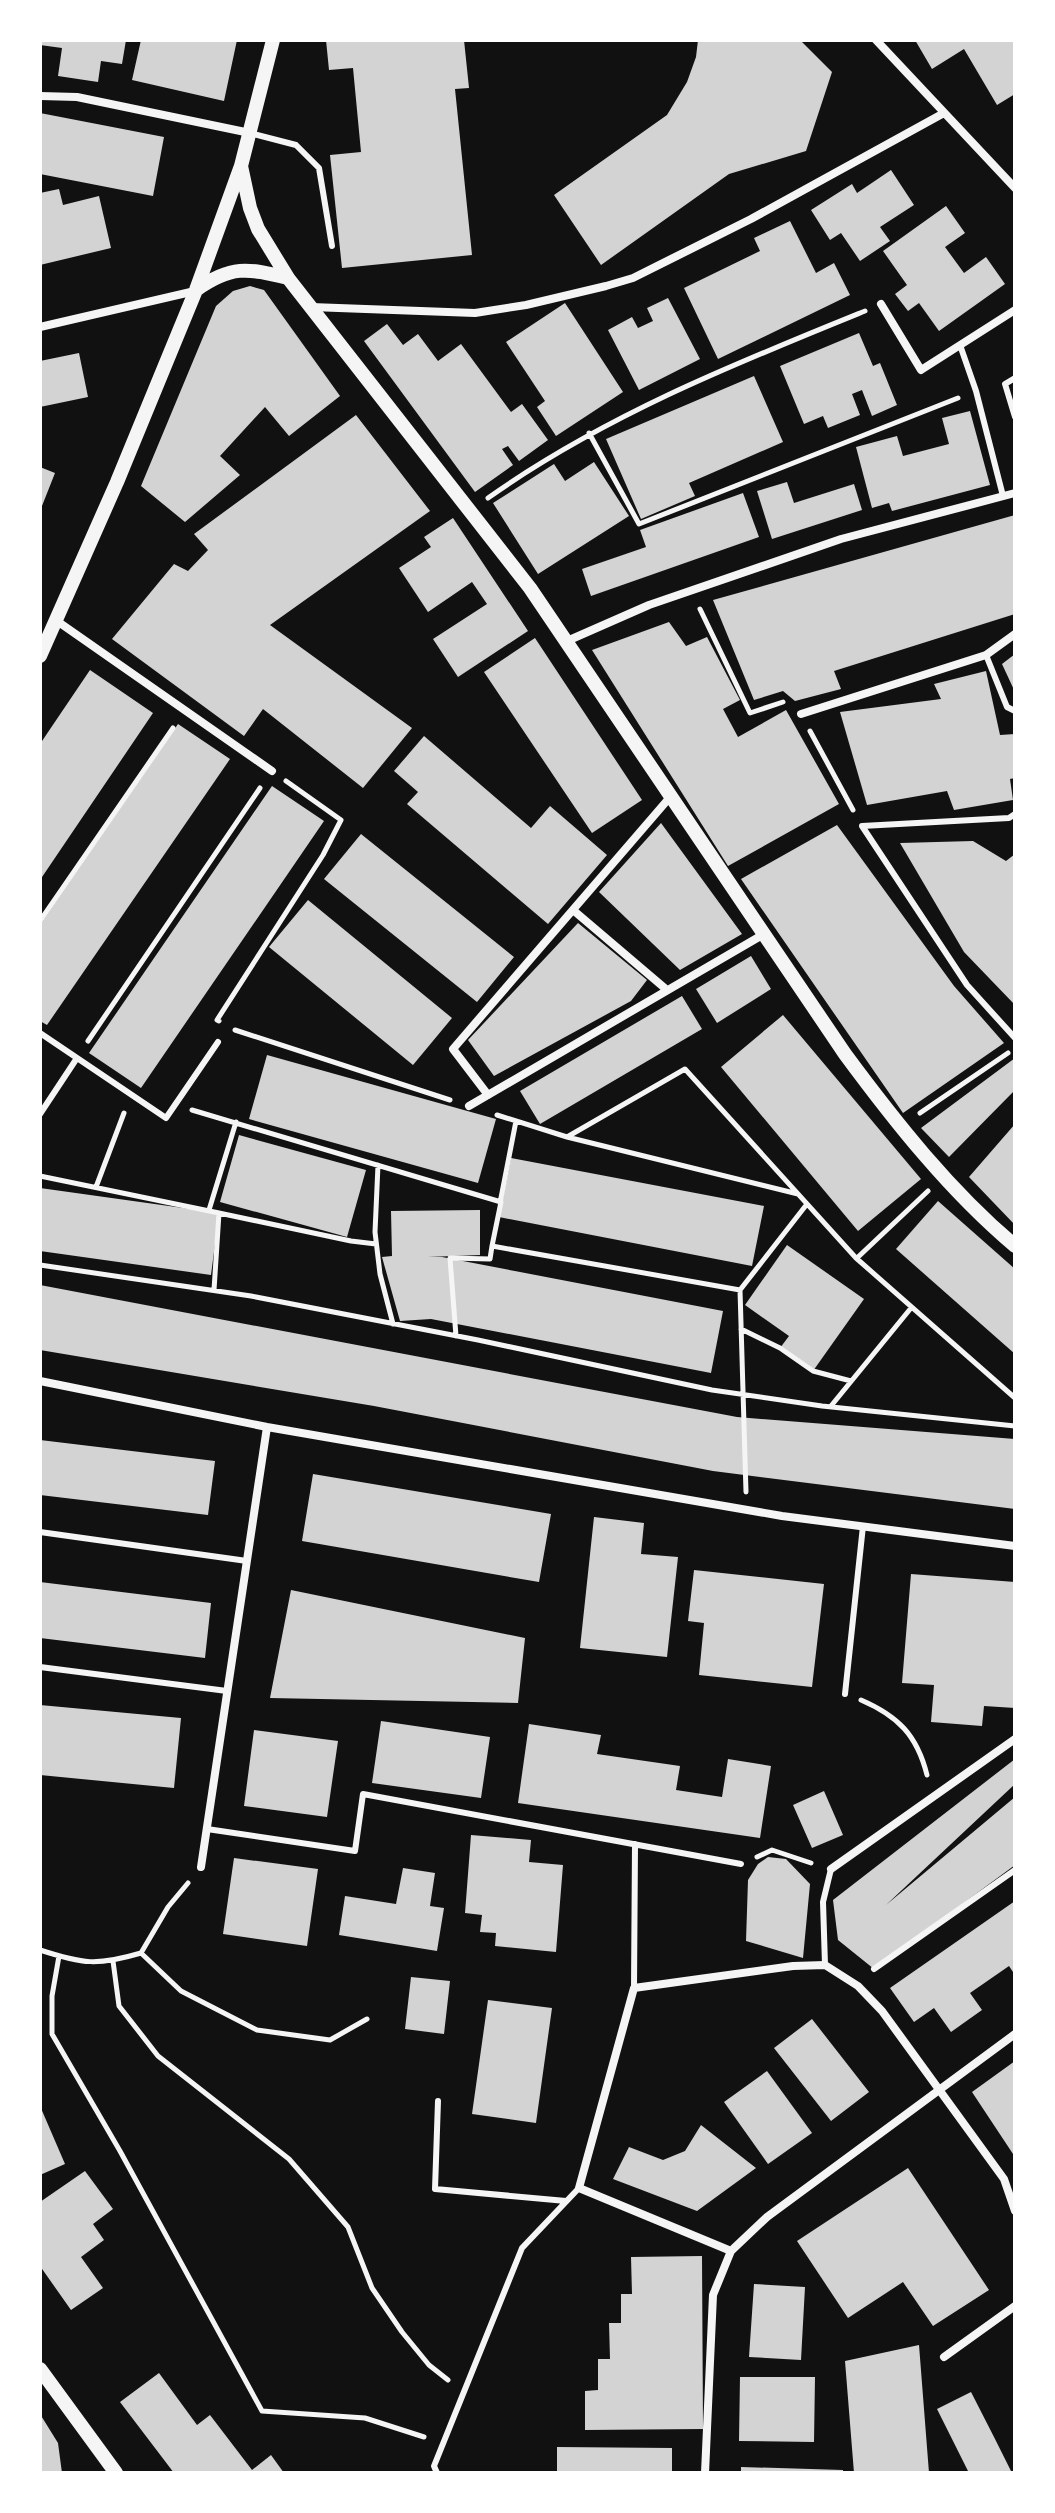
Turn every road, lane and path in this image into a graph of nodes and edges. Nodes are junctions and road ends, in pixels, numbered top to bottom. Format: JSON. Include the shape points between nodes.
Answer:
{"nodes":[{"id":1,"x":273,"y":40,"type":"edge"},
{"id":2,"x":876,"y":40,"type":"edge"},
{"id":3,"x":40,"y":96,"type":"edge"},
{"id":4,"x":944,"y":113,"type":"junction"},
{"id":5,"x":250,"y":133,"type":"junction"},
{"id":6,"x":241,"y":166,"type":"junction"},
{"id":7,"x":1015,"y":188,"type":"edge"},
{"id":8,"x":332,"y":246,"type":"dead end"},
{"id":9,"x":288,"y":278,"type":"junction"},
{"id":10,"x":196,"y":290,"type":"junction"},
{"id":11,"x":881,"y":304,"type":"joint"},
{"id":12,"x":311,"y":307,"type":"junction"},
{"id":13,"x":1015,"y":310,"type":"edge"},
{"id":14,"x":40,"y":327,"type":"edge"},
{"id":15,"x":960,"y":345,"type":"junction"},
{"id":16,"x":1015,"y":378,"type":"edge"},
{"id":17,"x":976,"y":391,"type":"junction"},
{"id":18,"x":1015,"y":417,"type":"edge"},
{"id":19,"x":589,"y":433,"type":"junction"},
{"id":20,"x":1015,"y":493,"type":"edge"},
{"id":21,"x":1003,"y":496,"type":"junction"},
{"id":22,"x":469,"y":511,"type":"junction"},
{"id":23,"x":691,"y":590,"type":"junction"},
{"id":24,"x":57,"y":621,"type":"junction"},
{"id":25,"x":1015,"y":634,"type":"edge"},
{"id":26,"x":567,"y":641,"type":"junction"},
{"id":27,"x":986,"y":655,"type":"junction"},
{"id":28,"x":40,"y":656,"type":"edge"},
{"id":29,"x":184,"y":710,"type":"junction"},
{"id":30,"x":1015,"y":711,"type":"edge"},
{"id":31,"x":801,"y":714,"type":"junction"},
{"id":32,"x":272,"y":771,"type":"junction"},
{"id":33,"x":671,"y":796,"type":"junction"},
{"id":34,"x":1015,"y":814,"type":"edge"},
{"id":35,"x":862,"y":826,"type":"junction"},
{"id":36,"x":573,"y":910,"type":"junction"},
{"id":37,"x":40,"y":921,"type":"edge"},
{"id":38,"x":764,"y":934,"type":"junction"},
{"id":39,"x":667,"y":990,"type":"junction"},
{"id":40,"x":99,"y":1023,"type":"dead end"},
{"id":41,"x":1015,"y":1026,"type":"edge"},
{"id":42,"x":40,"y":1033,"type":"edge"},
{"id":43,"x":1013,"y":1036,"type":"edge"},
{"id":44,"x":218,"y":1042,"type":"dead end"},
{"id":45,"x":1015,"y":1048,"type":"edge"},
{"id":46,"x":77,"y":1058,"type":"junction"},
{"id":47,"x":131,"y":1094,"type":"junction"},
{"id":48,"x":488,"y":1095,"type":"junction"},
{"id":49,"x":175,"y":1104,"type":"junction"},
{"id":50,"x":469,"y":1106,"type":"junction"},
{"id":51,"x":40,"y":1114,"type":"edge"},
{"id":52,"x":516,"y":1121,"type":"junction"},
{"id":53,"x":236,"y":1122,"type":"junction"},
{"id":54,"x":900,"y":1127,"type":"junction"},
{"id":55,"x":567,"y":1137,"type":"junction"},
{"id":56,"x":378,"y":1165,"type":"junction"},
{"id":57,"x":40,"y":1176,"type":"edge"},
{"id":58,"x":944,"y":1177,"type":"junction"},
{"id":59,"x":96,"y":1187,"type":"junction"},
{"id":60,"x":798,"y":1194,"type":"junction"},
{"id":61,"x":807,"y":1204,"type":"junction"},
{"id":62,"x":209,"y":1210,"type":"junction"},
{"id":63,"x":219,"y":1213,"type":"junction"},
{"id":64,"x":495,"y":1230,"type":"junction"},
{"id":65,"x":376,"y":1244,"type":"junction"},
{"id":66,"x":492,"y":1246,"type":"junction"},
{"id":67,"x":1015,"y":1246,"type":"edge"},
{"id":68,"x":856,"y":1258,"type":"junction"},
{"id":69,"x":40,"y":1265,"type":"edge"},
{"id":70,"x":214,"y":1290,"type":"junction"},
{"id":71,"x":740,"y":1290,"type":"junction"},
{"id":72,"x":911,"y":1308,"type":"junction"},
{"id":73,"x":393,"y":1324,"type":"junction"},
{"id":74,"x":741,"y":1329,"type":"junction"},
{"id":75,"x":456,"y":1336,"type":"junction"},
{"id":76,"x":40,"y":1381,"type":"edge"},
{"id":77,"x":851,"y":1381,"type":"junction"},
{"id":78,"x":742,"y":1395,"type":"junction"},
{"id":79,"x":1015,"y":1398,"type":"edge"},
{"id":80,"x":830,"y":1407,"type":"junction"},
{"id":81,"x":1015,"y":1426,"type":"edge"},
{"id":82,"x":267,"y":1427,"type":"junction"},
{"id":83,"x":747,"y":1493,"type":"dead end"},
{"id":84,"x":863,"y":1526,"type":"junction"},
{"id":85,"x":40,"y":1532,"type":"edge"},
{"id":86,"x":1015,"y":1546,"type":"edge"},
{"id":87,"x":247,"y":1561,"type":"junction"},
{"id":88,"x":40,"y":1667,"type":"edge"},
{"id":89,"x":227,"y":1691,"type":"junction"},
{"id":90,"x":845,"y":1694,"type":"joint"},
{"id":91,"x":1015,"y":1739,"type":"edge"},
{"id":92,"x":932,"y":1797,"type":"junction"},
{"id":93,"x":207,"y":1829,"type":"junction"},
{"id":94,"x":635,"y":1844,"type":"junction"},
{"id":95,"x":741,"y":1864,"type":"joint"},
{"id":96,"x":201,"y":1867,"type":"joint"},
{"id":97,"x":831,"y":1869,"type":"junction"},
{"id":98,"x":1015,"y":1870,"type":"edge"},
{"id":99,"x":40,"y":1950,"type":"edge"},
{"id":100,"x":141,"y":1953,"type":"junction"},
{"id":101,"x":59,"y":1956,"type":"junction"},
{"id":102,"x":113,"y":1961,"type":"junction"},
{"id":103,"x":825,"y":1965,"type":"junction"},
{"id":104,"x":874,"y":1969,"type":"dead end"},
{"id":105,"x":634,"y":1988,"type":"junction"},
{"id":106,"x":367,"y":2019,"type":"dead end"},
{"id":107,"x":1015,"y":2034,"type":"edge"},
{"id":108,"x":940,"y":2090,"type":"junction"},
{"id":109,"x":438,"y":2101,"type":"dead end"},
{"id":110,"x":579,"y":2188,"type":"junction"},
{"id":111,"x":567,"y":2201,"type":"junction"},
{"id":112,"x":1015,"y":2208,"type":"edge"},
{"id":113,"x":731,"y":2251,"type":"junction"},
{"id":114,"x":1015,"y":2306,"type":"edge"},
{"id":115,"x":944,"y":2357,"type":"dead end"},
{"id":116,"x":40,"y":2369,"type":"edge"},
{"id":117,"x":464,"y":2392,"type":"junction"},
{"id":118,"x":443,"y":2443,"type":"junction"},
{"id":119,"x":116,"y":2473,"type":"edge"},
{"id":120,"x":437,"y":2473,"type":"edge"},
{"id":121,"x":705,"y":2473,"type":"edge"}],
"edges":[{"from":1,"to":5,"type":"street"},
{"from":2,"to":4,"type":"street"},
{"from":3,"to":5,"type":"street","via":[[77,97]]},
{"from":4,"to":7,"type":"street"},
{"from":4,"to":12,"type":"street","via":[[633,278],[475,313]]},
{"from":5,"to":6,"type":"street"},
{"from":5,"to":8,"type":"lane","via":[[296,145],[319,168]]},
{"from":6,"to":9,"type":"street","via":[[258,229]]},
{"from":6,"to":10,"type":"street"},
{"from":9,"to":10,"type":"street","via":[[240,270],[217,275]]},
{"from":9,"to":12,"type":"street"},
{"from":10,"to":14,"type":"street"},
{"from":10,"to":24,"type":"street"},
{"from":11,"to":15,"type":"street","via":[[921,370]]},
{"from":11,"to":19,"type":"path","via":[[702,377]]},
{"from":12,"to":22,"type":"street"},
{"from":13,"to":15,"type":"street"},
{"from":15,"to":17,"type":"lane"},
{"from":16,"to":18,"type":"lane","via":[[1005,384]]},
{"from":17,"to":19,"type":"path","via":[[639,524]]},
{"from":17,"to":21,"type":"lane"},
{"from":19,"to":22,"type":"path"},
{"from":20,"to":21,"type":"street"},
{"from":21,"to":23,"type":"street","via":[[841,539]]},
{"from":22,"to":26,"type":"street"},
{"from":23,"to":26,"type":"street"},
{"from":23,"to":31,"type":"path","via":[[750,713],[785,702]]},
{"from":24,"to":28,"type":"street"},
{"from":24,"to":29,"type":"street"},
{"from":25,"to":27,"type":"street"},
{"from":26,"to":33,"type":"street"},
{"from":27,"to":30,"type":"lane","via":[[1007,707]]},
{"from":27,"to":31,"type":"street"},
{"from":29,"to":32,"type":"street"},
{"from":29,"to":37,"type":"path"},
{"from":31,"to":35,"type":"path"},
{"from":32,"to":40,"type":"path"},
{"from":32,"to":50,"type":"path","via":[[341,820],[217,1020],[238,1032]]},
{"from":33,"to":36,"type":"street"},
{"from":33,"to":38,"type":"street"},
{"from":34,"to":35,"type":"lane"},
{"from":35,"to":43,"type":"lane","via":[[967,985]]},
{"from":36,"to":39,"type":"street"},
{"from":36,"to":48,"type":"street","via":[[453,1049]]},
{"from":38,"to":39,"type":"street"},
{"from":38,"to":54,"type":"street"},
{"from":39,"to":48,"type":"street"},
{"from":41,"to":43,"type":"lane"},
{"from":42,"to":46,"type":"lane"},
{"from":44,"to":49,"type":"lane"},
{"from":45,"to":54,"type":"path"},
{"from":46,"to":47,"type":"lane"},
{"from":46,"to":51,"type":"lane"},
{"from":47,"to":49,"type":"lane","via":[[166,1118]]},
{"from":47,"to":59,"type":"path"},
{"from":48,"to":50,"type":"street"},
{"from":49,"to":53,"type":"path"},
{"from":50,"to":52,"type":"path"},
{"from":52,"to":55,"type":"path"},
{"from":52,"to":64,"type":"path"},
{"from":53,"to":56,"type":"path"},
{"from":53,"to":62,"type":"path"},
{"from":54,"to":58,"type":"street"},
{"from":55,"to":60,"type":"path"},
{"from":55,"to":60,"type":"path","via":[[685,1069]]},
{"from":56,"to":64,"type":"path","via":[[501,1202]]},
{"from":56,"to":65,"type":"path"},
{"from":57,"to":59,"type":"path"},
{"from":58,"to":67,"type":"street"},
{"from":58,"to":68,"type":"path"},
{"from":59,"to":62,"type":"path"},
{"from":60,"to":61,"type":"path"},
{"from":61,"to":68,"type":"path"},
{"from":61,"to":71,"type":"path"},
{"from":62,"to":63,"type":"path"},
{"from":63,"to":65,"type":"path"},
{"from":63,"to":70,"type":"path"},
{"from":64,"to":66,"type":"path"},
{"from":65,"to":73,"type":"path"},
{"from":66,"to":71,"type":"path"},
{"from":66,"to":75,"type":"path","via":[[490,1259],[450,1258]]},
{"from":68,"to":72,"type":"path"},
{"from":69,"to":70,"type":"path"},
{"from":70,"to":73,"type":"path"},
{"from":71,"to":74,"type":"path"},
{"from":72,"to":77,"type":"path"},
{"from":72,"to":79,"type":"path"},
{"from":73,"to":75,"type":"path"},
{"from":74,"to":77,"type":"path","via":[[813,1371]]},
{"from":74,"to":78,"type":"path"},
{"from":75,"to":78,"type":"path"},
{"from":76,"to":82,"type":"street"},
{"from":77,"to":80,"type":"path"},
{"from":78,"to":80,"type":"path"},
{"from":78,"to":83,"type":"path"},
{"from":80,"to":81,"type":"path"},
{"from":82,"to":84,"type":"street"},
{"from":82,"to":87,"type":"street"},
{"from":84,"to":86,"type":"street"},
{"from":84,"to":90,"type":"lane"},
{"from":85,"to":87,"type":"lane"},
{"from":87,"to":89,"type":"street"},
{"from":88,"to":89,"type":"lane"},
{"from":89,"to":93,"type":"street"},
{"from":90,"to":92,"type":"path","via":[[886,1711],[909,1733],[923,1759]]},
{"from":91,"to":92,"type":"street"},
{"from":92,"to":97,"type":"street"},
{"from":93,"to":94,"type":"lane","via":[[355,1851],[363,1794]]},
{"from":93,"to":96,"type":"street"},
{"from":94,"to":95,"type":"lane"},
{"from":94,"to":105,"type":"lane"},
{"from":95,"to":97,"type":"path","via":[[772,1850]]},
{"from":96,"to":100,"type":"path","via":[[168,1907]]},
{"from":97,"to":103,"type":"lane","via":[[823,1902]]},
{"from":98,"to":104,"type":"lane"},
{"from":99,"to":101,"type":"path"},
{"from":100,"to":102,"type":"path"},
{"from":100,"to":106,"type":"path","via":[[181,1991],[257,2030],[330,2040]]},
{"from":101,"to":102,"type":"path","via":[[77,1962]]},
{"from":101,"to":118,"type":"path","via":[[52,2034],[262,2411],[365,2418]]},
{"from":102,"to":117,"type":"path","via":[[119,2006],[158,2056],[289,2159],[348,2227],[372,2288],[402,2332],[429,2365]]},
{"from":103,"to":105,"type":"street"},
{"from":103,"to":108,"type":"street","via":[[858,1986],[882,2011]]},
{"from":105,"to":110,"type":"street"},
{"from":107,"to":108,"type":"street"},
{"from":108,"to":112,"type":"street","via":[[1004,2179]]},
{"from":108,"to":113,"type":"street","via":[[767,2217]]},
{"from":109,"to":111,"type":"lane","via":[[435,2189]]},
{"from":110,"to":111,"type":"lane"},
{"from":110,"to":113,"type":"street"},
{"from":111,"to":117,"type":"lane","via":[[522,2248]]},
{"from":113,"to":121,"type":"street","via":[[713,2295]]},
{"from":114,"to":115,"type":"street"},
{"from":116,"to":119,"type":"street"},
{"from":117,"to":118,"type":"lane"},
{"from":118,"to":120,"type":"lane","via":[[434,2466]]}]}
